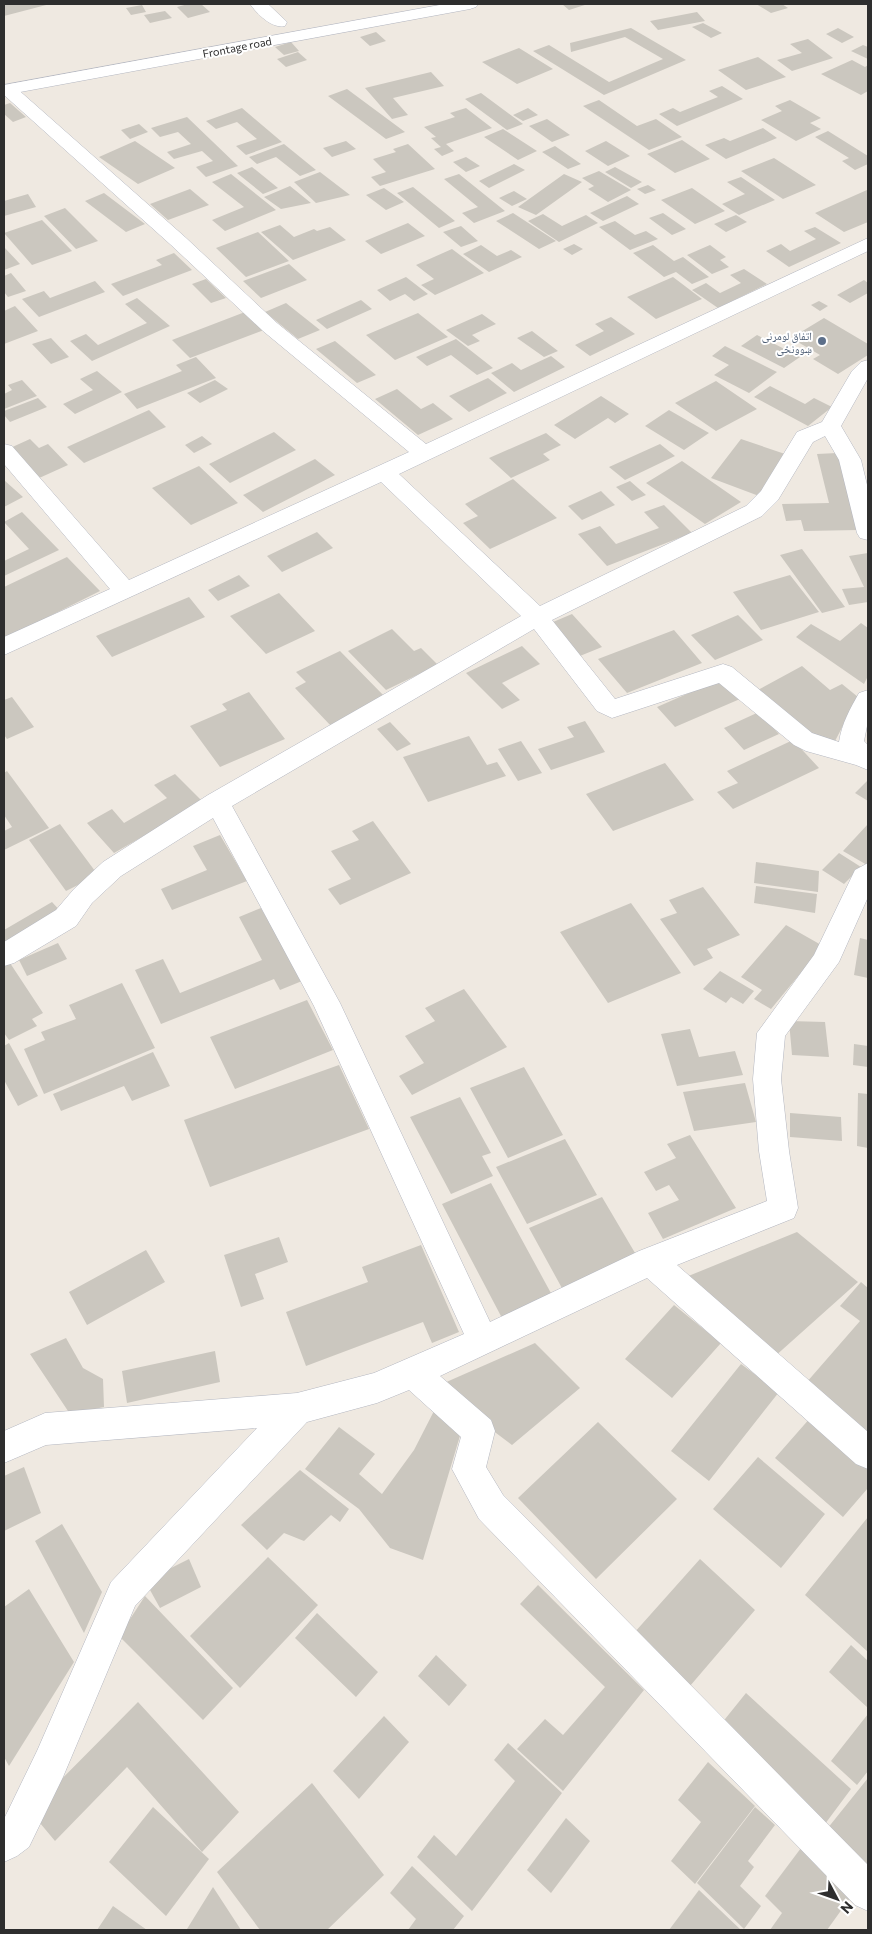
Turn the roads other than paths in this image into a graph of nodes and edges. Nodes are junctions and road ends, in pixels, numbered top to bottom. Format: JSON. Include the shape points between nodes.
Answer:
{"nodes":[{"id":1,"x":258,"y":4,"type":"edge"},
{"id":2,"x":470,"y":4,"type":"edge"},
{"id":3,"x":298,"y":19,"type":"dead end"},
{"id":4,"x":279,"y":22,"type":"junction"},
{"id":5,"x":5,"y":85,"type":"edge"},
{"id":6,"x":868,"y":244,"type":"edge"},
{"id":7,"x":868,"y":366,"type":"edge"},
{"id":8,"x":830,"y":426,"type":"junction"},
{"id":9,"x":4,"y":451,"type":"edge"},
{"id":10,"x":424,"y":453,"type":"junction"},
{"id":11,"x":384,"y":472,"type":"junction"},
{"id":12,"x":868,"y":533,"type":"edge"},
{"id":13,"x":125,"y":592,"type":"junction"},
{"id":14,"x":538,"y":617,"type":"junction"},
{"id":15,"x":4,"y":647,"type":"edge"},
{"id":16,"x":868,"y":699,"type":"edge"},
{"id":17,"x":866,"y":759,"type":"edge"},
{"id":18,"x":218,"y":802,"type":"junction"},
{"id":19,"x":868,"y":873,"type":"edge"},
{"id":20,"x":4,"y":955,"type":"edge"},
{"id":21,"x":650,"y":1261,"type":"junction"},
{"id":22,"x":483,"y":1341,"type":"junction"},
{"id":23,"x":413,"y":1373,"type":"junction"},
{"id":24,"x":297,"y":1409,"type":"junction"},
{"id":25,"x":4,"y":1447,"type":"edge"},
{"id":26,"x":868,"y":1453,"type":"edge"},
{"id":27,"x":4,"y":1844,"type":"edge"},
{"id":28,"x":868,"y":1892,"type":"edge"}],
"edges":[{"from":1,"to":4,"type":"street"},
{"from":2,"to":5,"type":"street","name":"Frontage road"},
{"from":3,"to":4,"type":"street"},
{"from":4,"to":5,"type":"street"},
{"from":5,"to":10,"type":"street","via":[[270,327]]},
{"from":6,"to":10,"type":"street"},
{"from":7,"to":8,"type":"street","via":[[859,375]]},
{"from":8,"to":12,"type":"street","via":[[850,460]]},
{"from":8,"to":14,"type":"street","via":[[805,437],[770,494],[754,511]]},
{"from":9,"to":13,"type":"street"},
{"from":10,"to":11,"type":"street"},
{"from":11,"to":13,"type":"street"},
{"from":11,"to":14,"type":"street"},
{"from":13,"to":15,"type":"street"},
{"from":14,"to":17,"type":"street","via":[[612,709],[723,673],[803,739]]},
{"from":14,"to":18,"type":"street"},
{"from":16,"to":17,"type":"street","via":[[854,724],[851,743]]},
{"from":18,"to":20,"type":"street","via":[[112,869],[66,918]]},
{"from":18,"to":22,"type":"street","via":[[326,1003]]},
{"from":19,"to":21,"type":"street","via":[[825,962],[771,1034],[767,1079],[783,1208]]},
{"from":21,"to":22,"type":"street"},
{"from":21,"to":26,"type":"street"},
{"from":22,"to":23,"type":"street"},
{"from":23,"to":24,"type":"street","via":[[377,1388]]},
{"from":23,"to":28,"type":"street","via":[[479,1432],[469,1469],[490,1507]]},
{"from":24,"to":25,"type":"street","via":[[45,1429]]},
{"from":24,"to":27,"type":"street","via":[[123,1594],[50,1764],[16,1834]]}]}
